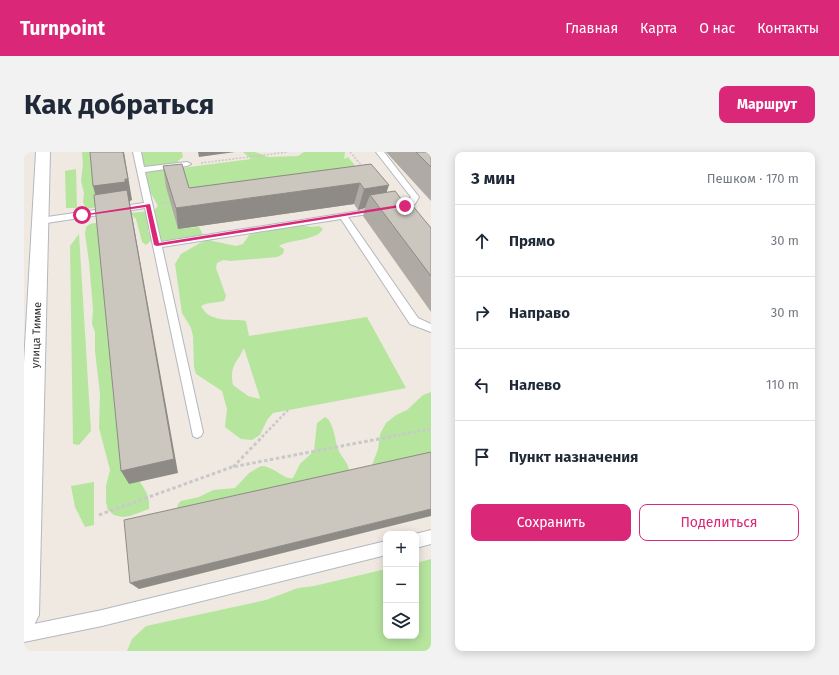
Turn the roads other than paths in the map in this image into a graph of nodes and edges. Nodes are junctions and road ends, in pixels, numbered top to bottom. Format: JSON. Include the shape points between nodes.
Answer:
{"nodes":[{"id":1,"x":43,"y":152,"type":"edge"},
{"id":2,"x":137,"y":152,"type":"edge"},
{"id":3,"x":380,"y":152,"type":"edge"},
{"id":4,"x":187,"y":164,"type":"road end"},
{"id":5,"x":141,"y":170,"type":"junction"},
{"id":6,"x":148,"y":205,"type":"junction"},
{"id":7,"x":343,"y":216,"type":"junction"},
{"id":8,"x":40,"y":221,"type":"junction"},
{"id":9,"x":157,"y":245,"type":"junction"},
{"id":10,"x":431,"y":328,"type":"edge"},
{"id":11,"x":197,"y":432,"type":"dead end"},
{"id":12,"x":431,"y":537,"type":"edge"},
{"id":13,"x":419,"y":540,"type":"edge"},
{"id":14,"x":383,"y":549,"type":"edge"},
{"id":15,"x":24,"y":615,"type":"edge"},
{"id":16,"x":24,"y":634,"type":"edge"}],
"edges":[{"from":1,"to":8,"type":"main road","name":"улица Тимме"},
{"from":2,"to":5,"type":"lane"},
{"from":3,"to":7,"type":"lane","via":[[415,197],[407,208]]},
{"from":4,"to":5,"type":"lane"},
{"from":5,"to":6,"type":"lane"},
{"from":6,"to":8,"type":"lane"},
{"from":6,"to":9,"type":"lane"},
{"from":7,"to":9,"type":"lane"},
{"from":7,"to":10,"type":"lane","via":[[414,321]]},
{"from":8,"to":15,"type":"main road","name":"улица Тимме"},
{"from":9,"to":11,"type":"lane"},
{"from":12,"to":13,"type":"lane"},
{"from":14,"to":16,"type":"lane","via":[[102,618]]}]}
